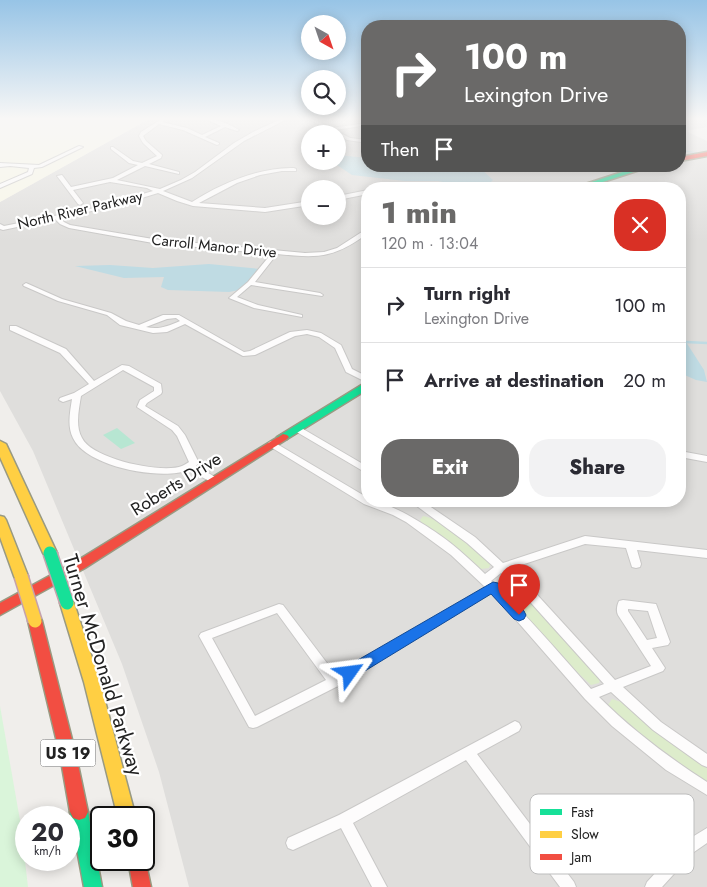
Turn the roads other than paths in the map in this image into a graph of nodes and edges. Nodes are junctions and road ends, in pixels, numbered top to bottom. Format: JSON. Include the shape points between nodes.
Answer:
{"nodes":[{"id":1,"x":55,"y":159,"type":"edge"},
{"id":2,"x":128,"y":159,"type":"edge"},
{"id":3,"x":153,"y":159,"type":"edge"},
{"id":4,"x":216,"y":159,"type":"edge"},
{"id":5,"x":0,"y":165,"type":"edge"},
{"id":6,"x":143,"y":165,"type":"junction"},
{"id":7,"x":32,"y":167,"type":"junction"},
{"id":8,"x":294,"y":170,"type":"dead end"},
{"id":9,"x":177,"y":172,"type":"dead end"},
{"id":10,"x":629,"y":172,"type":"edge"},
{"id":11,"x":60,"y":176,"type":"dead end"},
{"id":12,"x":113,"y":181,"type":"junction"},
{"id":13,"x":596,"y":182,"type":"edge"},
{"id":14,"x":132,"y":185,"type":"joint"},
{"id":15,"x":0,"y":186,"type":"edge"},
{"id":16,"x":70,"y":188,"type":"junction"},
{"id":17,"x":158,"y":191,"type":"junction"},
{"id":18,"x":361,"y":193,"type":"edge"},
{"id":19,"x":346,"y":196,"type":"edge"},
{"id":20,"x":80,"y":203,"type":"dead end"},
{"id":21,"x":193,"y":204,"type":"junction"},
{"id":22,"x":301,"y":204,"type":"edge"},
{"id":23,"x":57,"y":218,"type":"junction"},
{"id":24,"x":2,"y":227,"type":"edge"},
{"id":25,"x":361,"y":235,"type":"edge"},
{"id":26,"x":276,"y":252,"type":"junction"},
{"id":27,"x":250,"y":283,"type":"junction"},
{"id":28,"x":26,"y":285,"type":"dead end"},
{"id":29,"x":320,"y":295,"type":"dead end"},
{"id":30,"x":300,"y":316,"type":"dead end"},
{"id":31,"x":185,"y":321,"type":"junction"},
{"id":32,"x":140,"y":327,"type":"junction"},
{"id":33,"x":13,"y":328,"type":"dead end"},
{"id":34,"x":361,"y":378,"type":"edge"},
{"id":35,"x":93,"y":384,"type":"junction"},
{"id":36,"x":361,"y":387,"type":"edge"},
{"id":37,"x":77,"y":394,"type":"junction"},
{"id":38,"x":63,"y":400,"type":"dead end"},
{"id":39,"x":298,"y":429,"type":"junction"},
{"id":40,"x":0,"y":444,"type":"edge"},
{"id":41,"x":272,"y":444,"type":"junction"},
{"id":42,"x":686,"y":455,"type":"edge"},
{"id":43,"x":707,"y":459,"type":"edge"},
{"id":44,"x":191,"y":467,"type":"junction"},
{"id":45,"x":361,"y":467,"type":"edge"},
{"id":46,"x":214,"y":480,"type":"junction"},
{"id":47,"x":361,"y":498,"type":"edge"},
{"id":48,"x":382,"y":507,"type":"edge"},
{"id":49,"x":424,"y":507,"type":"edge"},
{"id":50,"x":0,"y":520,"type":"edge"},
{"id":51,"x":630,"y":545,"type":"junction"},
{"id":52,"x":707,"y":554,"type":"edge"},
{"id":53,"x":636,"y":564,"type":"dead end"},
{"id":54,"x":501,"y":568,"type":"junction"},
{"id":55,"x":489,"y":584,"type":"junction"},
{"id":56,"x":0,"y":610,"type":"edge"},
{"id":57,"x":644,"y":645,"type":"dead end"},
{"id":58,"x":334,"y":682,"type":"junction"},
{"id":59,"x":613,"y":686,"type":"junction"},
{"id":60,"x":589,"y":695,"type":"junction"},
{"id":61,"x":515,"y":728,"type":"dead end"},
{"id":62,"x":468,"y":752,"type":"junction"},
{"id":63,"x":707,"y":761,"type":"edge"},
{"id":64,"x":707,"y":789,"type":"edge"},
{"id":65,"x":124,"y":806,"type":"edge"},
{"id":66,"x":344,"y":820,"type":"junction"},
{"id":67,"x":530,"y":835,"type":"edge"},
{"id":68,"x":707,"y":835,"type":"edge"},
{"id":69,"x":292,"y":843,"type":"dead end"},
{"id":70,"x":694,"y":844,"type":"edge"},
{"id":71,"x":138,"y":871,"type":"edge"},
{"id":72,"x":559,"y":874,"type":"edge"},
{"id":73,"x":664,"y":874,"type":"edge"},
{"id":74,"x":94,"y":887,"type":"edge"},
{"id":75,"x":142,"y":887,"type":"edge"},
{"id":76,"x":380,"y":887,"type":"edge"},
{"id":77,"x":569,"y":887,"type":"edge"},
{"id":78,"x":652,"y":887,"type":"edge"}],
"edges":[{"from":1,"to":7,"type":"street"},
{"from":2,"to":6,"type":"street"},
{"from":3,"to":6,"type":"street"},
{"from":4,"to":17,"type":"street","name":"North River Parkway","via":[[196,174]]},
{"from":5,"to":7,"type":"street"},
{"from":6,"to":9,"type":"street"},
{"from":6,"to":12,"type":"street"},
{"from":7,"to":15,"type":"street","via":[[30,172]]},
{"from":8,"to":21,"type":"street","via":[[261,172]]},
{"from":10,"to":13,"type":"main road"},
{"from":11,"to":16,"type":"street"},
{"from":12,"to":14,"type":"street","via":[[115,187]]},
{"from":12,"to":16,"type":"street"},
{"from":14,"to":17,"type":"street"},
{"from":16,"to":20,"type":"street"},
{"from":17,"to":21,"type":"street"},
{"from":17,"to":23,"type":"street","name":"North River Parkway"},
{"from":18,"to":19,"type":"street"},
{"from":21,"to":22,"type":"street","via":[[265,210]]},
{"from":23,"to":24,"type":"street","name":"North River Parkway"},
{"from":23,"to":26,"type":"street","name":"Carroll Manor Drive","via":[[69,226],[153,241]]},
{"from":25,"to":26,"type":"street","name":"Carroll Manor Drive","via":[[334,252],[313,255]]},
{"from":26,"to":27,"type":"street"},
{"from":27,"to":29,"type":"street"},
{"from":27,"to":30,"type":"street","via":[[232,298],[256,307]]},
{"from":28,"to":32,"type":"street"},
{"from":31,"to":32,"type":"street","via":[[160,331]]},
{"from":31,"to":32,"type":"street","via":[[170,316]]},
{"from":31,"to":34,"type":"street","via":[[243,354],[293,334],[321,335],[338,347],[349,370]]},
{"from":33,"to":35,"type":"street","via":[[63,351]]},
{"from":35,"to":37,"type":"street"},
{"from":35,"to":44,"type":"street","via":[[122,367],[158,386],[158,392],[141,406],[175,428],[194,459]]},
{"from":36,"to":39,"type":"main road","name":"Roberts Drive"},
{"from":37,"to":38,"type":"street"},
{"from":37,"to":44,"type":"street","via":[[74,427],[79,442],[88,452],[142,470],[183,470]]},
{"from":39,"to":41,"type":"main road","name":"Roberts Drive"},
{"from":39,"to":45,"type":"street"},
{"from":40,"to":65,"type":"main road","name":"Turner McDonald Parkway","number":"US 19","bridge":true,"via":[[50,553],[68,603]]},
{"from":41,"to":46,"type":"main road","name":"Roberts Drive"},
{"from":41,"to":47,"type":"street"},
{"from":42,"to":43,"type":"street"},
{"from":44,"to":46,"type":"street"},
{"from":46,"to":56,"type":"main road","name":"Roberts Drive","via":[[80,566]]},
{"from":48,"to":55,"type":"street","via":[[414,523],[455,552]]},
{"from":49,"to":54,"type":"street","via":[[471,540]]},
{"from":50,"to":74,"type":"main road","number":"US 19","bridge":true,"via":[[35,621],[62,726]]},
{"from":51,"to":52,"type":"street"},
{"from":51,"to":53,"type":"street"},
{"from":51,"to":54,"type":"street","via":[[585,540]]},
{"from":54,"to":55,"type":"street"},
{"from":54,"to":59,"type":"street","via":[[538,603]]},
{"from":55,"to":58,"type":"street"},
{"from":55,"to":60,"type":"street"},
{"from":57,"to":59,"type":"street","via":[[658,668]]},
{"from":58,"to":58,"type":"street","via":[[279,608],[205,636],[253,723]]},
{"from":59,"to":60,"type":"street"},
{"from":59,"to":63,"type":"street","via":[[657,726]]},
{"from":60,"to":64,"type":"street","via":[[642,745]]},
{"from":61,"to":62,"type":"street"},
{"from":62,"to":66,"type":"street"},
{"from":62,"to":67,"type":"street"},
{"from":66,"to":69,"type":"street"},
{"from":66,"to":76,"type":"street"},
{"from":68,"to":70,"type":"street"},
{"from":71,"to":75,"type":"main road"},
{"from":72,"to":77,"type":"street"},
{"from":73,"to":78,"type":"street"}]}
